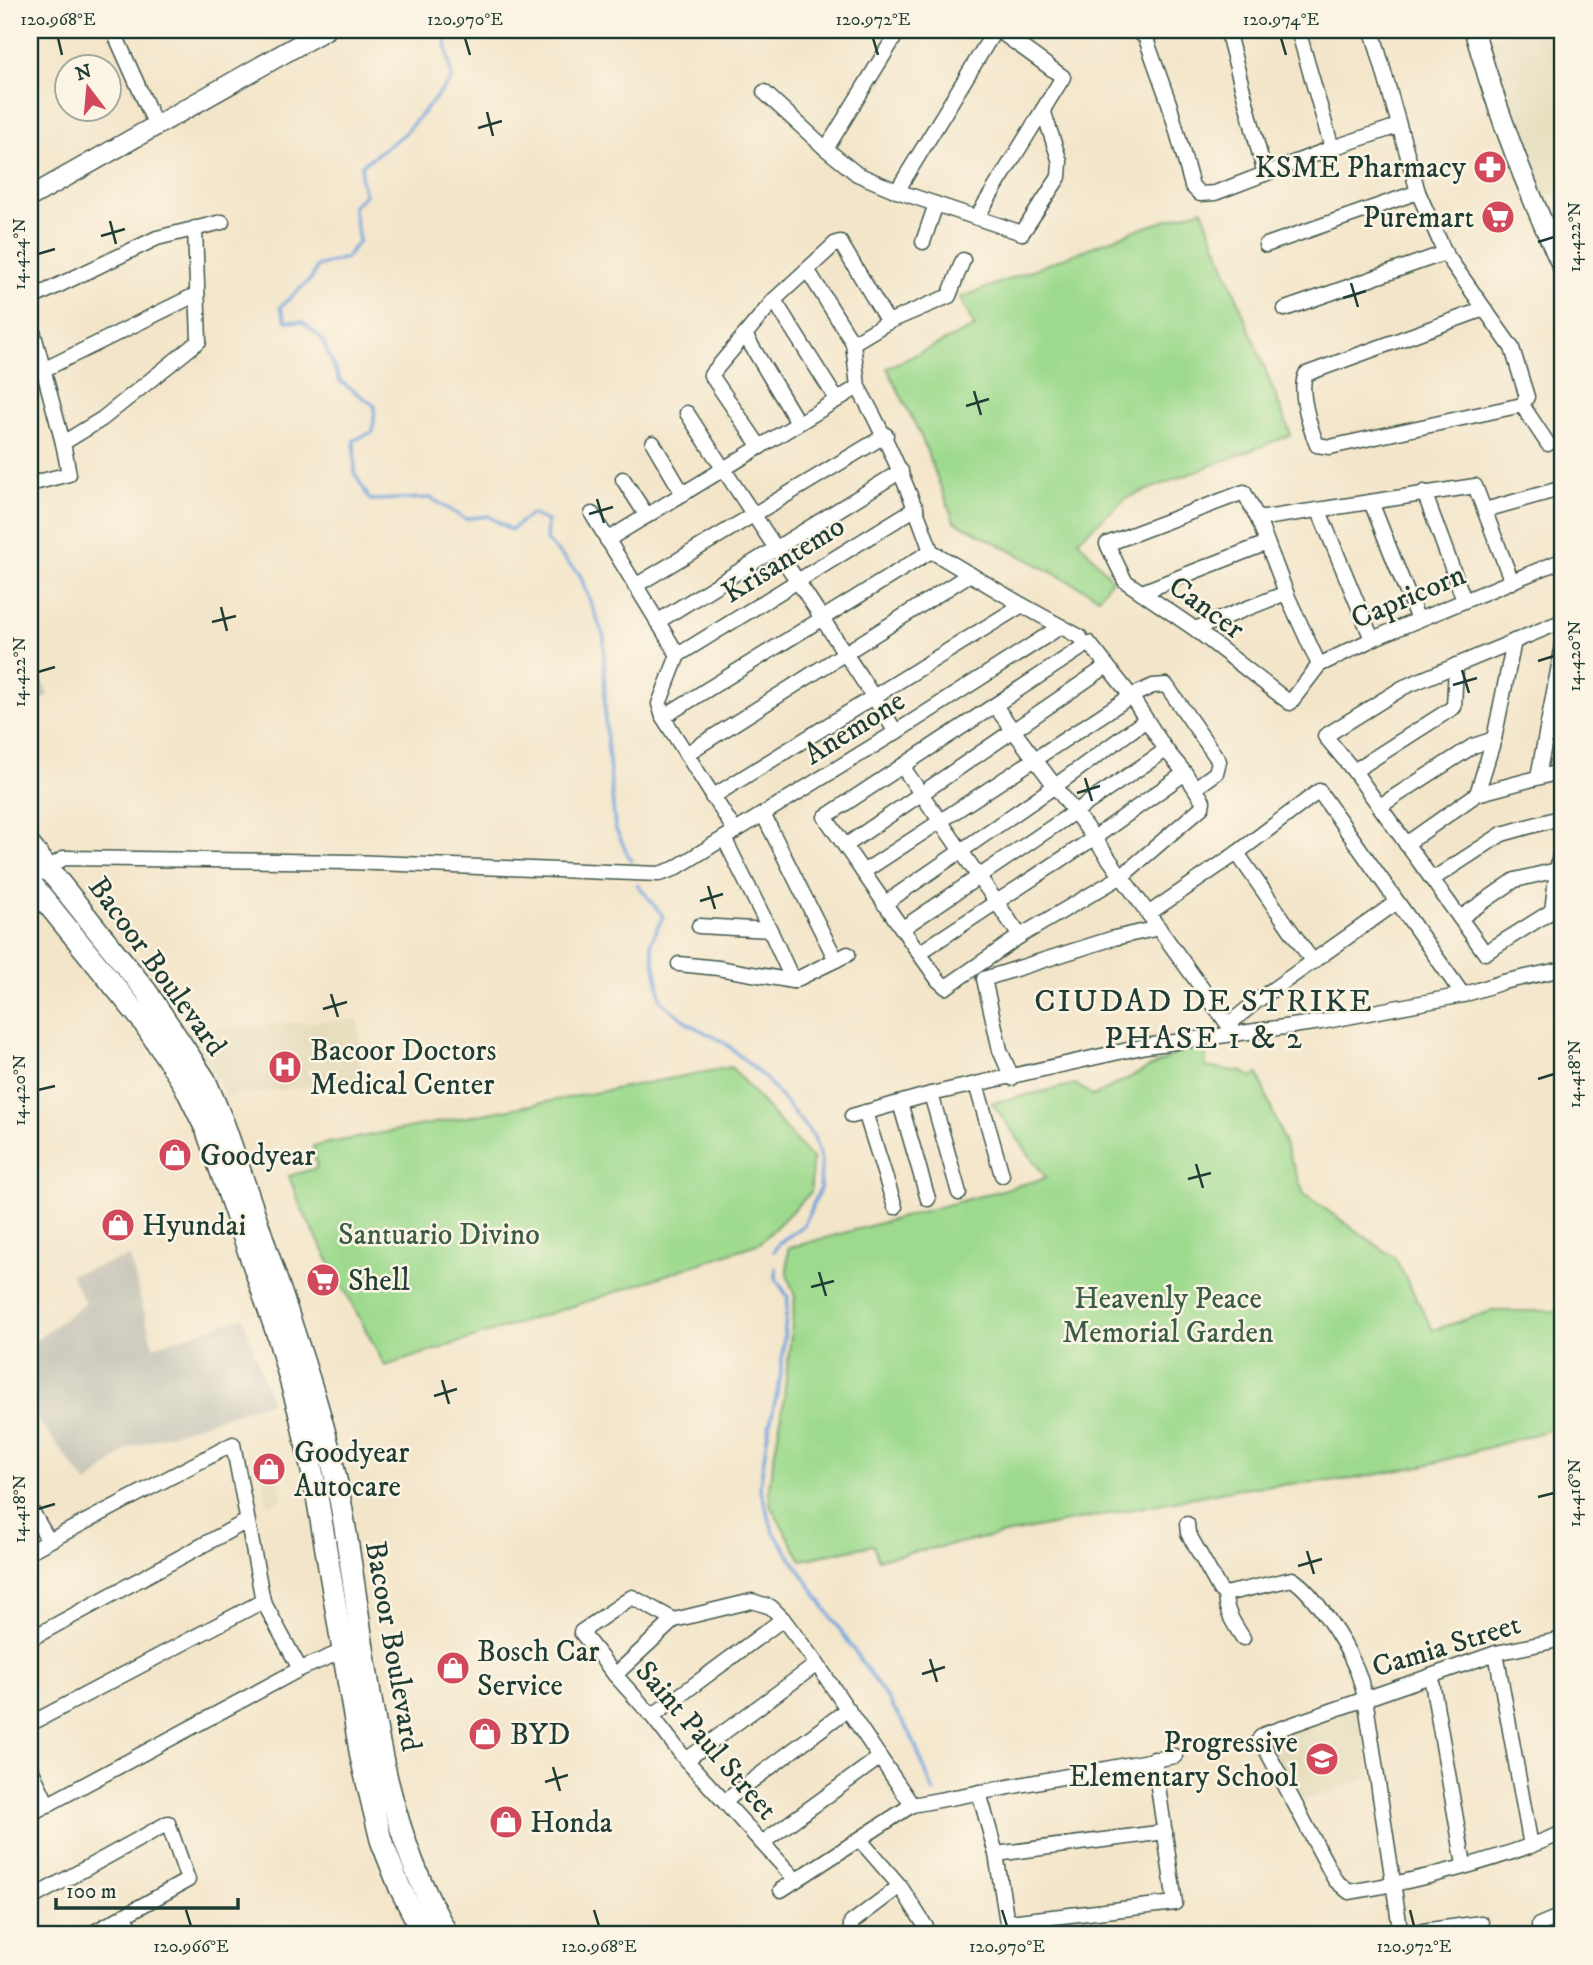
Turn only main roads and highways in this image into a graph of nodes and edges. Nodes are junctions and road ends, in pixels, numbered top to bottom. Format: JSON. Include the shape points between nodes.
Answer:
{"nodes":[{"id":1,"x":326,"y":30,"type":"edge"},
{"id":2,"x":1474,"y":30,"type":"edge"},
{"id":3,"x":30,"y":197,"type":"edge"},
{"id":4,"x":1555,"y":230,"type":"edge"},
{"id":5,"x":1563,"y":268,"type":"edge"},
{"id":6,"x":30,"y":846,"type":"edge"},
{"id":7,"x":30,"y":882,"type":"edge"},
{"id":8,"x":353,"y":1647,"type":"junction"},
{"id":9,"x":424,"y":1935,"type":"edge"},
{"id":10,"x":447,"y":1935,"type":"edge"}],
"edges":[{"from":1,"to":3,"type":"main road"},
{"from":2,"to":4,"type":"main road","via":[[1515,158]]},
{"from":4,"to":5,"type":"main road"},
{"from":6,"to":8,"type":"main road","name":"Bacoor Boulevard","via":[[146,991],[205,1080],[224,1125],[320,1411],[337,1486]]},
{"from":7,"to":8,"type":"main road","name":"Bacoor Boulevard","via":[[142,1020],[184,1084],[207,1131],[272,1317],[300,1415]]},
{"from":8,"to":9,"type":"main road","name":"Bacoor Boulevard","via":[[361,1758],[381,1840]]},
{"from":8,"to":10,"type":"main road","name":"Bacoor Boulevard","via":[[395,1812],[420,1881]]}]}
